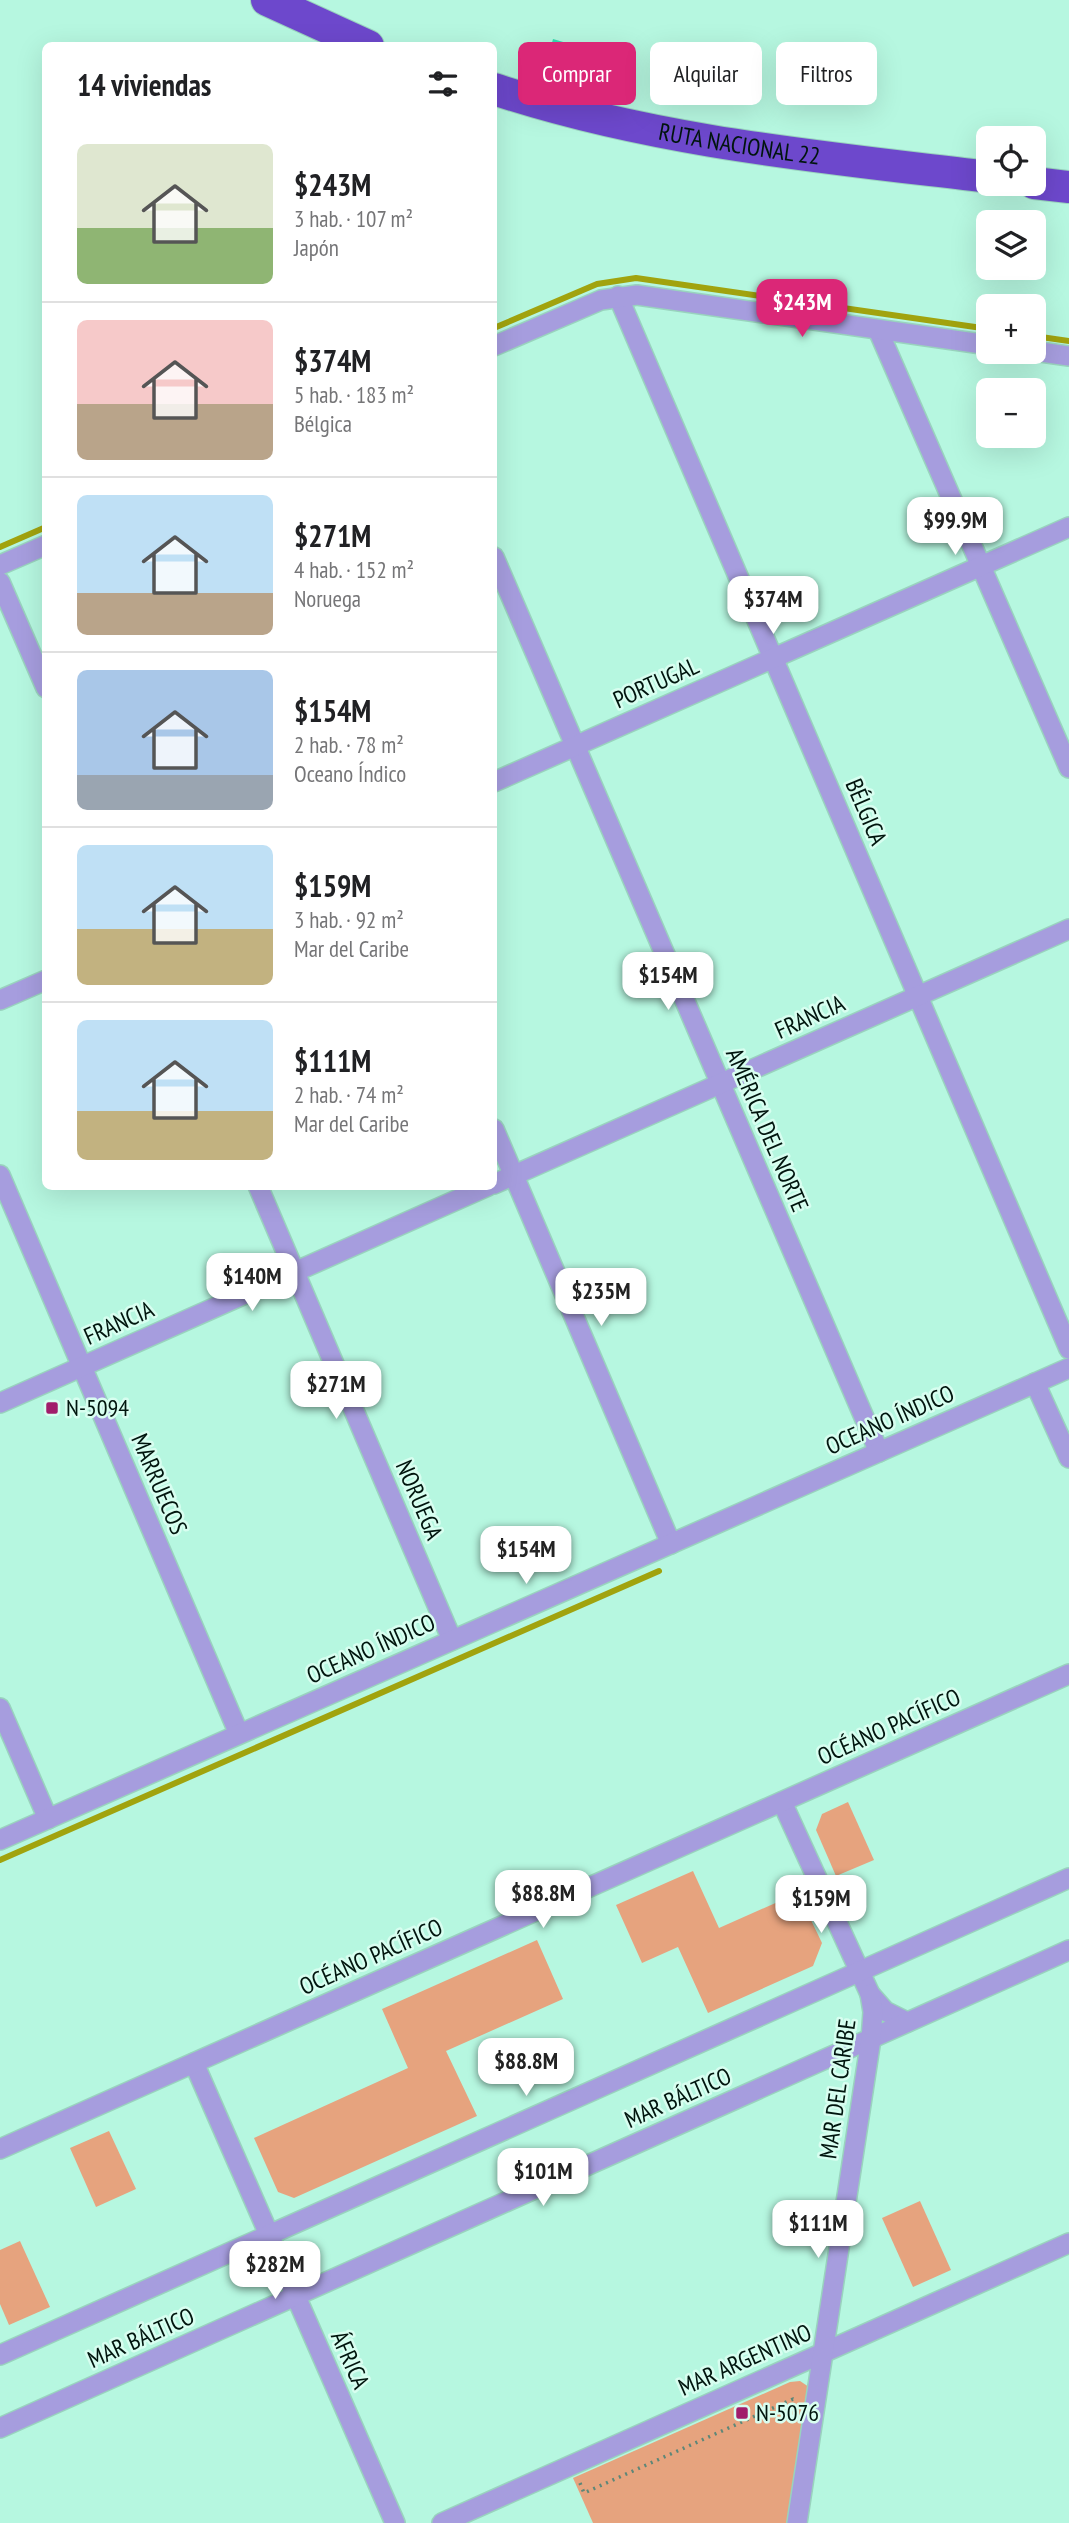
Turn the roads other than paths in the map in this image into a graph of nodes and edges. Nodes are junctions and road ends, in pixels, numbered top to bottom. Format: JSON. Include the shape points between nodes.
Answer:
{"nodes":[{"id":1,"x":267,"y":0,"type":"edge"},
{"id":2,"x":359,"y":42,"type":"edge"},
{"id":3,"x":497,"y":90,"type":"edge"},
{"id":4,"x":976,"y":175,"type":"edge"},
{"id":5,"x":1046,"y":184,"type":"edge"},
{"id":6,"x":1069,"y":187,"type":"edge"},
{"id":7,"x":618,"y":296,"type":"junction"},
{"id":8,"x":878,"y":330,"type":"junction"},
{"id":9,"x":976,"y":343,"type":"edge"},
{"id":10,"x":497,"y":345,"type":"edge"},
{"id":11,"x":1046,"y":353,"type":"edge"},
{"id":12,"x":1069,"y":356,"type":"edge"},
{"id":13,"x":1069,"y":527,"type":"edge"},
{"id":14,"x":42,"y":547,"type":"edge"},
{"id":15,"x":497,"y":564,"type":"edge"},
{"id":16,"x":0,"y":565,"type":"edge"},
{"id":17,"x":981,"y":566,"type":"junction"},
{"id":18,"x":0,"y":582,"type":"edge"},
{"id":19,"x":773,"y":658,"type":"junction"},
{"id":20,"x":42,"y":679,"type":"edge"},
{"id":21,"x":575,"y":746,"type":"junction"},
{"id":22,"x":1069,"y":768,"type":"edge"},
{"id":23,"x":497,"y":781,"type":"edge"},
{"id":24,"x":1069,"y":929,"type":"edge"},
{"id":25,"x":42,"y":982,"type":"edge"},
{"id":26,"x":918,"y":996,"type":"junction"},
{"id":27,"x":0,"y":1000,"type":"edge"},
{"id":28,"x":721,"y":1084,"type":"junction"},
{"id":29,"x":497,"y":1136,"type":"edge"},
{"id":30,"x":0,"y":1175,"type":"edge"},
{"id":31,"x":513,"y":1175,"type":"junction"},
{"id":32,"x":497,"y":1183,"type":"edge"},
{"id":33,"x":260,"y":1190,"type":"edge"},
{"id":34,"x":479,"y":1190,"type":"edge"},
{"id":35,"x":295,"y":1272,"type":"junction"},
{"id":36,"x":1069,"y":1349,"type":"edge"},
{"id":37,"x":82,"y":1367,"type":"junction"},
{"id":38,"x":1069,"y":1368,"type":"edge"},
{"id":39,"x":1035,"y":1383,"type":"junction"},
{"id":40,"x":0,"y":1403,"type":"edge"},
{"id":41,"x":879,"y":1452,"type":"junction"},
{"id":42,"x":1069,"y":1458,"type":"edge"},
{"id":43,"x":671,"y":1544,"type":"junction"},
{"id":44,"x":452,"y":1640,"type":"junction"},
{"id":45,"x":1069,"y":1674,"type":"edge"},
{"id":46,"x":0,"y":1708,"type":"edge"},
{"id":47,"x":239,"y":1734,"type":"junction"},
{"id":48,"x":782,"y":1801,"type":"junction"},
{"id":49,"x":48,"y":1819,"type":"junction"},
{"id":50,"x":0,"y":1840,"type":"edge"},
{"id":51,"x":1069,"y":1878,"type":"edge"},
{"id":52,"x":1069,"y":1950,"type":"edge"},
{"id":53,"x":860,"y":1971,"type":"junction"},
{"id":54,"x":870,"y":1994,"type":"junction"},
{"id":55,"x":907,"y":2022,"type":"junction"},
{"id":56,"x":871,"y":2039,"type":"junction"},
{"id":57,"x":194,"y":2063,"type":"junction"},
{"id":58,"x":0,"y":2148,"type":"edge"},
{"id":59,"x":268,"y":2235,"type":"junction"},
{"id":60,"x":1069,"y":2243,"type":"edge"},
{"id":61,"x":295,"y":2297,"type":"junction"},
{"id":62,"x":825,"y":2352,"type":"junction"},
{"id":63,"x":0,"y":2355,"type":"edge"},
{"id":64,"x":0,"y":2428,"type":"edge"},
{"id":65,"x":395,"y":2523,"type":"edge"},
{"id":66,"x":442,"y":2523,"type":"edge"},
{"id":67,"x":797,"y":2523,"type":"edge"}],
"edges":[{"from":1,"to":2,"type":"highway"},
{"from":3,"to":4,"type":"highway","name":"RUTA NACIONAL 22","via":[[691,138]]},
{"from":5,"to":6,"type":"highway"},
{"from":7,"to":8,"type":"street","via":[[656,297]]},
{"from":7,"to":10,"type":"street","via":[[585,305]]},
{"from":7,"to":19,"type":"street","name":"BÉLGICA"},
{"from":8,"to":9,"type":"street"},
{"from":8,"to":17,"type":"street"},
{"from":11,"to":12,"type":"street"},
{"from":13,"to":17,"type":"street","name":"PORTUGAL"},
{"from":14,"to":16,"type":"street"},
{"from":15,"to":21,"type":"street","name":"AMÉRICA DEL NORTE"},
{"from":17,"to":19,"type":"street","name":"PORTUGAL"},
{"from":17,"to":22,"type":"street"},
{"from":18,"to":20,"type":"street"},
{"from":19,"to":21,"type":"street","name":"PORTUGAL"},
{"from":19,"to":26,"type":"street","name":"BÉLGICA"},
{"from":21,"to":23,"type":"street","name":"PORTUGAL"},
{"from":21,"to":28,"type":"street","name":"AMÉRICA DEL NORTE"},
{"from":24,"to":26,"type":"street","name":"FRANCIA"},
{"from":25,"to":27,"type":"street"},
{"from":26,"to":28,"type":"street","name":"FRANCIA"},
{"from":26,"to":36,"type":"street","name":"BÉLGICA"},
{"from":28,"to":31,"type":"street","name":"FRANCIA"},
{"from":28,"to":41,"type":"street","name":"AMÉRICA DEL NORTE"},
{"from":29,"to":31,"type":"street"},
{"from":30,"to":37,"type":"street","name":"MARRUECOS"},
{"from":31,"to":32,"type":"street","name":"FRANCIA"},
{"from":31,"to":43,"type":"street"},
{"from":33,"to":35,"type":"street","name":"NORUEGA"},
{"from":34,"to":35,"type":"street","name":"FRANCIA"},
{"from":35,"to":37,"type":"street","name":"FRANCIA"},
{"from":35,"to":44,"type":"street","name":"NORUEGA"},
{"from":37,"to":40,"type":"street","name":"FRANCIA"},
{"from":37,"to":47,"type":"street","name":"MARRUECOS"},
{"from":38,"to":39,"type":"street","name":"OCEANO ÍNDICO"},
{"from":39,"to":41,"type":"street","name":"OCEANO ÍNDICO"},
{"from":39,"to":42,"type":"street"},
{"from":41,"to":43,"type":"street","name":"OCEANO ÍNDICO"},
{"from":43,"to":44,"type":"street","name":"OCEANO ÍNDICO"},
{"from":44,"to":47,"type":"street","name":"OCEANO ÍNDICO"},
{"from":45,"to":48,"type":"street","name":"OCÉANO PACÍFICO"},
{"from":46,"to":49,"type":"street"},
{"from":47,"to":49,"type":"street","name":"OCEANO ÍNDICO"},
{"from":48,"to":53,"type":"street","name":"MAR DEL CARIBE"},
{"from":48,"to":57,"type":"street","name":"OCÉANO PACÍFICO"},
{"from":49,"to":50,"type":"street","name":"OCEANO ÍNDICO"},
{"from":51,"to":53,"type":"street","name":"MAR BÁLTICO"},
{"from":52,"to":55,"type":"street","name":"MAR BÁLTICO"},
{"from":53,"to":54,"type":"street","name":"MAR DEL CARIBE"},
{"from":53,"to":59,"type":"street","name":"MAR BÁLTICO"},
{"from":54,"to":55,"type":"street","name":"MAR DEL CARIBE","via":[[885,2011]]},
{"from":54,"to":56,"type":"street","name":"MAR DEL CARIBE"},
{"from":55,"to":56,"type":"street","name":"MAR BÁLTICO"},
{"from":56,"to":61,"type":"street","name":"MAR BÁLTICO"},
{"from":56,"to":62,"type":"street","name":"MAR DEL CARIBE"},
{"from":57,"to":58,"type":"street","name":"OCÉANO PACÍFICO"},
{"from":57,"to":59,"type":"street","name":"ÁFRICA"},
{"from":59,"to":61,"type":"street","name":"ÁFRICA"},
{"from":59,"to":63,"type":"street","name":"MAR BÁLTICO"},
{"from":60,"to":62,"type":"street","name":"MAR ARGENTINO"},
{"from":61,"to":64,"type":"street","name":"MAR BÁLTICO"},
{"from":61,"to":65,"type":"street","name":"ÁFRICA"},
{"from":62,"to":66,"type":"street","name":"MAR ARGENTINO"},
{"from":62,"to":67,"type":"street","name":"MAR DEL CARIBE"}]}
